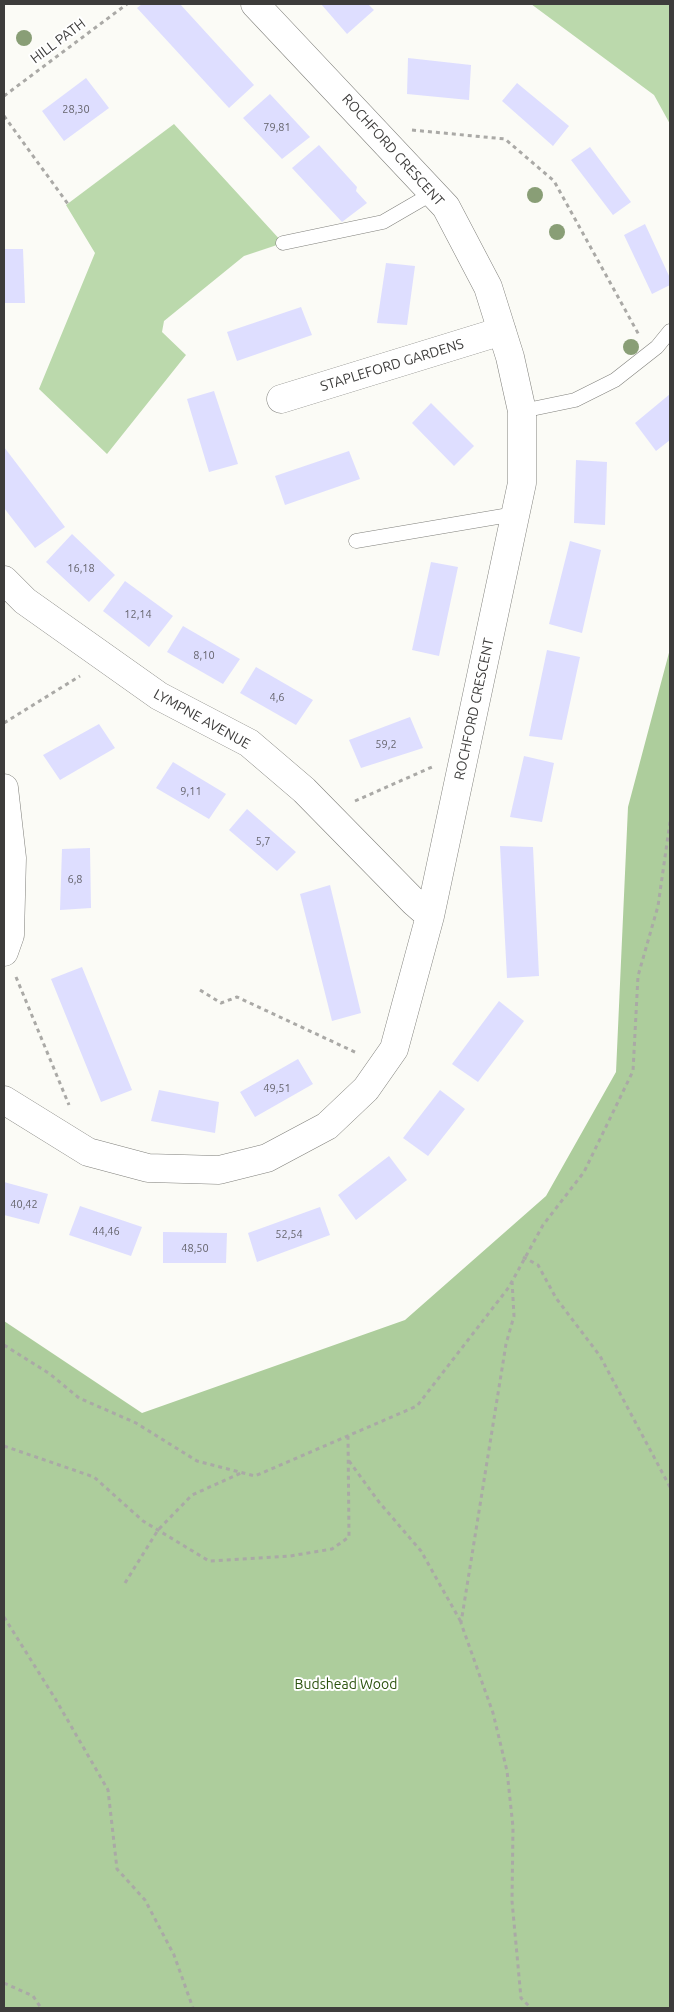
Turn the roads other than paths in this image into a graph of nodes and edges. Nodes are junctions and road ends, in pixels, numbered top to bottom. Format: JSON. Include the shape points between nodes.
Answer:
{"nodes":[{"id":1,"x":255,"y":4,"type":"edge"},
{"id":2,"x":433,"y":193,"type":"junction"},
{"id":3,"x":283,"y":243,"type":"dead end"},
{"id":4,"x":502,"y":331,"type":"junction"},
{"id":5,"x":670,"y":331,"type":"edge"},
{"id":6,"x":281,"y":399,"type":"dead end"},
{"id":7,"x":522,"y":411,"type":"junction"},
{"id":8,"x":516,"y":514,"type":"junction"},
{"id":9,"x":356,"y":540,"type":"dead end"},
{"id":10,"x":4,"y":580,"type":"edge"},
{"id":11,"x":4,"y":788,"type":"edge"},
{"id":12,"x":430,"y":916,"type":"junction"},
{"id":13,"x":4,"y":951,"type":"edge"},
{"id":14,"x":4,"y":1100,"type":"edge"}],
"edges":[{"from":1,"to":2,"type":"street","name":"ROCHFORD CRESCENT"},
{"from":2,"to":3,"type":"lane","via":[[383,222]]},
{"from":2,"to":4,"type":"street","name":"ROCHFORD CRESCENT","via":[[446,206],[488,287]]},
{"from":4,"to":6,"type":"street","name":"STAPLEFORD GARDENS"},
{"from":4,"to":7,"type":"street","name":"ROCHFORD CRESCENT"},
{"from":5,"to":7,"type":"lane","via":[[615,380],[575,400]]},
{"from":7,"to":8,"type":"street","name":"ROCHFORD CRESCENT","via":[[522,483]]},
{"from":8,"to":9,"type":"lane"},
{"from":8,"to":12,"type":"street","name":"ROCHFORD CRESCENT"},
{"from":10,"to":12,"type":"street","name":"LYMPNE AVENUE","via":[[25,601],[160,696],[249,743],[326,813]]},
{"from":11,"to":13,"type":"street","via":[[12,858],[10,934]]},
{"from":12,"to":14,"type":"street","name":"ROCHFORD CRESCENT","via":[[394,1049],[366,1089],[327,1126],[267,1158],[219,1170],[148,1168],[88,1152]]}]}
